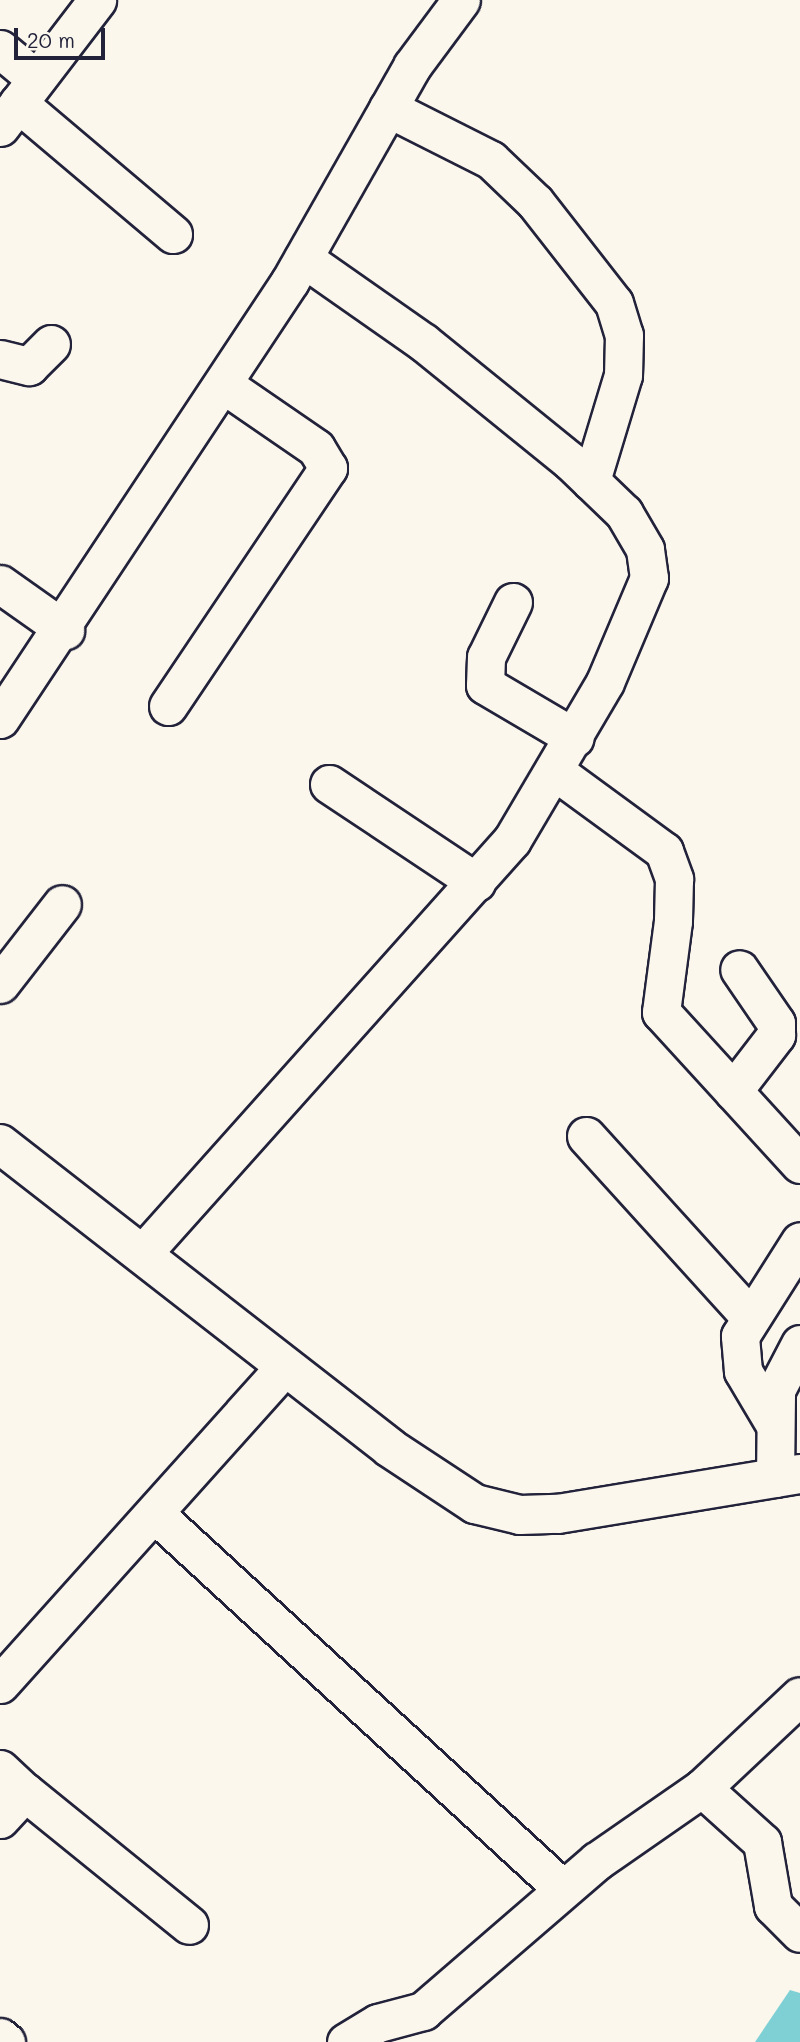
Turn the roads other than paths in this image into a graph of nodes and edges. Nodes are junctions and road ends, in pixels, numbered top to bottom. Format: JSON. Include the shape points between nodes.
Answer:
{"nodes":[{"id":1,"x":97,"y":0,"type":"edge"},
{"id":2,"x":460,"y":0,"type":"edge"},
{"id":3,"x":0,"y":49,"type":"edge"},
{"id":4,"x":18,"y":103,"type":"edge"},
{"id":5,"x":388,"y":108,"type":"junction"},
{"id":6,"x":173,"y":234,"type":"dead end"},
{"id":7,"x":303,"y":258,"type":"junction"},
{"id":8,"x":51,"y":344,"type":"dead end"},
{"id":9,"x":0,"y":359,"type":"edge"},
{"id":10,"x":223,"y":384,"type":"junction"},
{"id":11,"x":591,"y":481,"type":"junction"},
{"id":12,"x":0,"y":584,"type":"edge"},
{"id":13,"x":513,"y":602,"type":"dead end"},
{"id":14,"x":65,"y":630,"type":"junction"},
{"id":15,"x":168,"y":706,"type":"dead end"},
{"id":16,"x":0,"y":719,"type":"edge"},
{"id":17,"x":575,"y":738,"type":"junction"},
{"id":18,"x":556,"y":772,"type":"junction"},
{"id":19,"x":329,"y":785,"type":"dead end"},
{"id":20,"x":476,"y":882,"type":"junction"},
{"id":21,"x":62,"y":904,"type":"dead end"},
{"id":22,"x":739,"y":969,"type":"dead end"},
{"id":23,"x":0,"y":984,"type":"edge"},
{"id":24,"x":733,"y":1091,"type":"junction"},
{"id":25,"x":586,"y":1136,"type":"dead end"},
{"id":26,"x":0,"y":1144,"type":"edge"},
{"id":27,"x":800,"y":1164,"type":"edge"},
{"id":28,"x":800,"y":1241,"type":"edge"},
{"id":29,"x":142,"y":1254,"type":"junction"},
{"id":30,"x":749,"y":1316,"type":"junction"},
{"id":31,"x":800,"y":1344,"type":"edge"},
{"id":32,"x":285,"y":1366,"type":"junction"},
{"id":33,"x":775,"y":1424,"type":"junction"},
{"id":34,"x":787,"y":1476,"type":"edge"},
{"id":35,"x":155,"y":1514,"type":"junction"},
{"id":36,"x":0,"y":1684,"type":"edge"},
{"id":37,"x":800,"y":1696,"type":"edge"},
{"id":38,"x":13,"y":1780,"type":"edge"},
{"id":39,"x":702,"y":1788,"type":"junction"},
{"id":40,"x":0,"y":1819,"type":"edge"},
{"id":41,"x":563,"y":1889,"type":"junction"},
{"id":42,"x":189,"y":1925,"type":"dead end"},
{"id":43,"x":800,"y":1933,"type":"edge"},
{"id":44,"x":391,"y":2032,"type":"edge"},
{"id":45,"x":0,"y":2037,"type":"edge"},
{"id":46,"x":6,"y":2042,"type":"edge"},
{"id":47,"x":346,"y":2042,"type":"edge"}],
"edges":[{"from":1,"to":4,"type":"street"},
{"from":2,"to":5,"type":"street"},
{"from":3,"to":4,"type":"street"},
{"from":4,"to":6,"type":"street"},
{"from":5,"to":7,"type":"street"},
{"from":5,"to":11,"type":"street","via":[[491,160],[536,202],[614,303],[624,335],[623,375]]},
{"from":7,"to":10,"type":"street"},
{"from":7,"to":11,"type":"street","via":[[423,342]]},
{"from":8,"to":9,"type":"street","via":[[29,366]]},
{"from":10,"to":14,"type":"street"},
{"from":10,"to":15,"type":"street","via":[[316,447],[328,468]]},
{"from":11,"to":17,"type":"street","via":[[624,513],[645,549],[649,578]]},
{"from":12,"to":14,"type":"street"},
{"from":13,"to":17,"type":"street","via":[[486,657],[485,685]]},
{"from":14,"to":16,"type":"street"},
{"from":17,"to":18,"type":"street"},
{"from":18,"to":20,"type":"street"},
{"from":18,"to":24,"type":"street","via":[[664,851],[672,864],[673,907],[661,1012]]},
{"from":19,"to":20,"type":"street"},
{"from":20,"to":29,"type":"street"},
{"from":21,"to":23,"type":"street"},
{"from":22,"to":24,"type":"street","via":[[776,1023],[776,1035]]},
{"from":24,"to":27,"type":"street"},
{"from":25,"to":30,"type":"street"},
{"from":26,"to":29,"type":"street"},
{"from":28,"to":30,"type":"street"},
{"from":29,"to":32,"type":"street"},
{"from":30,"to":33,"type":"street","via":[[740,1336],[743,1371]]},
{"from":31,"to":33,"type":"street","via":[[776,1390]]},
{"from":32,"to":34,"type":"street","via":[[437,1481],[475,1504],[520,1514]]},
{"from":32,"to":35,"type":"street"},
{"from":33,"to":34,"type":"street"},
{"from":35,"to":36,"type":"street"},
{"from":35,"to":41,"type":"street"},
{"from":37,"to":39,"type":"street"},
{"from":38,"to":40,"type":"street"},
{"from":38,"to":42,"type":"street"},
{"from":39,"to":41,"type":"street"},
{"from":39,"to":43,"type":"street","via":[[762,1842],[774,1906]]},
{"from":41,"to":44,"type":"street","via":[[423,2011]]},
{"from":44,"to":47,"type":"street"},
{"from":45,"to":46,"type":"street"}]}
